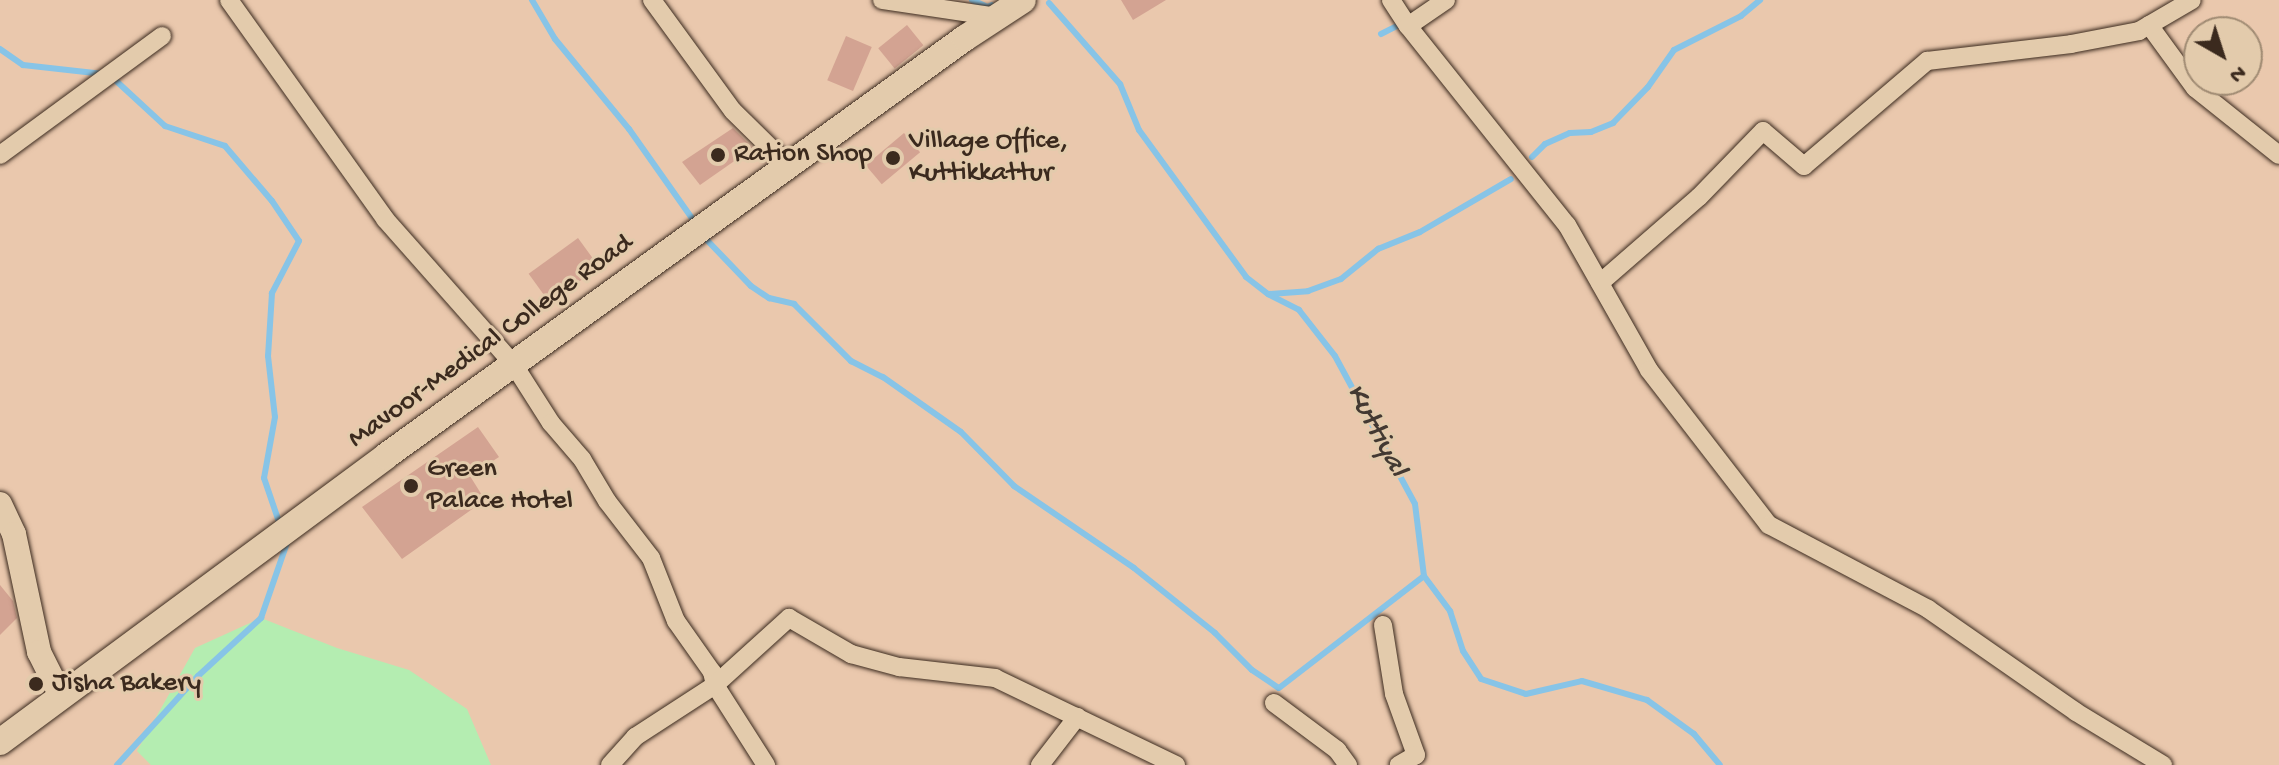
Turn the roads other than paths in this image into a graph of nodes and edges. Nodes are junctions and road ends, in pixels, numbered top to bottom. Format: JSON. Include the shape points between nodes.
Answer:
{"nodes":[{"id":1,"x":229,"y":0,"type":"edge"},
{"id":2,"x":652,"y":0,"type":"edge"},
{"id":3,"x":882,"y":0,"type":"edge"},
{"id":4,"x":1023,"y":0,"type":"edge"},
{"id":5,"x":1391,"y":0,"type":"edge"},
{"id":6,"x":1446,"y":0,"type":"edge"},
{"id":7,"x":2192,"y":0,"type":"edge"},
{"id":8,"x":997,"y":17,"type":"junction"},
{"id":9,"x":2149,"y":25,"type":"junction"},
{"id":10,"x":1408,"y":26,"type":"junction"},
{"id":11,"x":162,"y":36,"type":"dead end"},
{"id":12,"x":0,"y":155,"type":"edge"},
{"id":13,"x":2279,"y":155,"type":"edge"},
{"id":14,"x":788,"y":165,"type":"junction"},
{"id":15,"x":1600,"y":283,"type":"junction"},
{"id":16,"x":514,"y":365,"type":"junction"},
{"id":17,"x":0,"y":504,"type":"edge"},
{"id":18,"x":1383,"y":625,"type":"dead end"},
{"id":19,"x":715,"y":685,"type":"junction"},
{"id":20,"x":61,"y":696,"type":"junction"},
{"id":21,"x":1274,"y":703,"type":"dead end"},
{"id":22,"x":1077,"y":717,"type":"junction"},
{"id":23,"x":0,"y":742,"type":"edge"},
{"id":24,"x":610,"y":765,"type":"edge"},
{"id":25,"x":766,"y":765,"type":"edge"},
{"id":26,"x":1040,"y":765,"type":"edge"},
{"id":27,"x":1176,"y":765,"type":"edge"},
{"id":28,"x":1348,"y":765,"type":"edge"},
{"id":29,"x":1399,"y":765,"type":"edge"},
{"id":30,"x":2163,"y":765,"type":"edge"}],
"edges":[{"from":1,"to":16,"type":"street","via":[[385,219]]},
{"from":2,"to":14,"type":"street","via":[[733,111]]},
{"from":3,"to":8,"type":"street"},
{"from":4,"to":8,"type":"main road","name":"Mavoor-Medical College Road"},
{"from":5,"to":10,"type":"street"},
{"from":6,"to":10,"type":"street"},
{"from":7,"to":9,"type":"street"},
{"from":8,"to":14,"type":"main road","name":"Mavoor-Medical College Road"},
{"from":9,"to":13,"type":"street","via":[[2195,88]]},
{"from":9,"to":15,"type":"street","via":[[2071,44],[1927,61],[1804,166],[1763,131],[1699,197]]},
{"from":10,"to":15,"type":"street","via":[[1567,225]]},
{"from":11,"to":12,"type":"street"},
{"from":14,"to":16,"type":"main road","name":"Mavoor-Medical College Road"},
{"from":15,"to":30,"type":"street","via":[[1649,370],[1769,525],[1928,609]]},
{"from":16,"to":19,"type":"street","via":[[651,558],[676,621],[712,672]]},
{"from":16,"to":20,"type":"main road","name":"Mavoor-Medical College Road"},
{"from":17,"to":20,"type":"street","via":[[14,534],[35,642]]},
{"from":18,"to":29,"type":"street","via":[[1394,694],[1416,755]]},
{"from":19,"to":22,"type":"street","via":[[789,618],[851,654],[899,667],[995,678]]},
{"from":19,"to":24,"type":"street","via":[[635,737]]},
{"from":19,"to":25,"type":"street"},
{"from":20,"to":23,"type":"main road","name":"Mavoor-Medical College Road"},
{"from":21,"to":28,"type":"street","via":[[1337,750]]},
{"from":22,"to":26,"type":"street"},
{"from":22,"to":27,"type":"street"}]}
